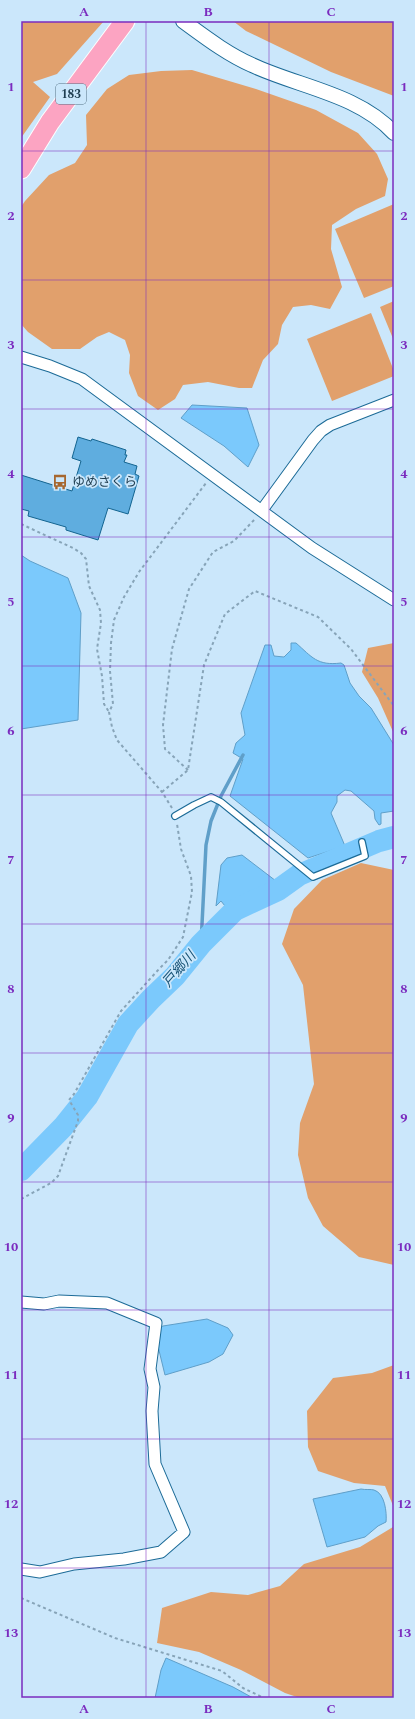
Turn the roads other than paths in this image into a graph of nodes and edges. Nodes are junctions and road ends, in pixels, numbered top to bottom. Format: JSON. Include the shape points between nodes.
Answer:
{"nodes":[{"id":1,"x":125,"y":21,"type":"edge"},
{"id":2,"x":183,"y":21,"type":"edge"},
{"id":3,"x":394,"y":133,"type":"edge"},
{"id":4,"x":21,"y":169,"type":"edge"},
{"id":5,"x":21,"y":357,"type":"edge"},
{"id":6,"x":394,"y":400,"type":"edge"},
{"id":7,"x":262,"y":510,"type":"junction"},
{"id":8,"x":394,"y":600,"type":"edge"},
{"id":9,"x":175,"y":816,"type":"road end"},
{"id":10,"x":362,"y":842,"type":"dead end"},
{"id":11,"x":21,"y":1302,"type":"edge"},
{"id":12,"x":21,"y":1569,"type":"edge"}],
"edges":[{"from":1,"to":4,"type":"highway","number":"183","via":[[50,122]]},
{"from":2,"to":3,"type":"street","via":[[232,56],[357,106]]},
{"from":5,"to":7,"type":"street","via":[[82,379]]},
{"from":6,"to":7,"type":"street","via":[[341,420],[321,431]]},
{"from":7,"to":8,"type":"street","via":[[312,548]]},
{"from":9,"to":10,"type":"lane","via":[[211,797],[222,802],[313,877],[365,856]]},
{"from":11,"to":12,"type":"street","via":[[107,1303],[156,1323],[150,1369],[154,1387],[152,1411],[155,1464],[184,1532],[161,1552],[74,1564],[40,1572]]}]}
